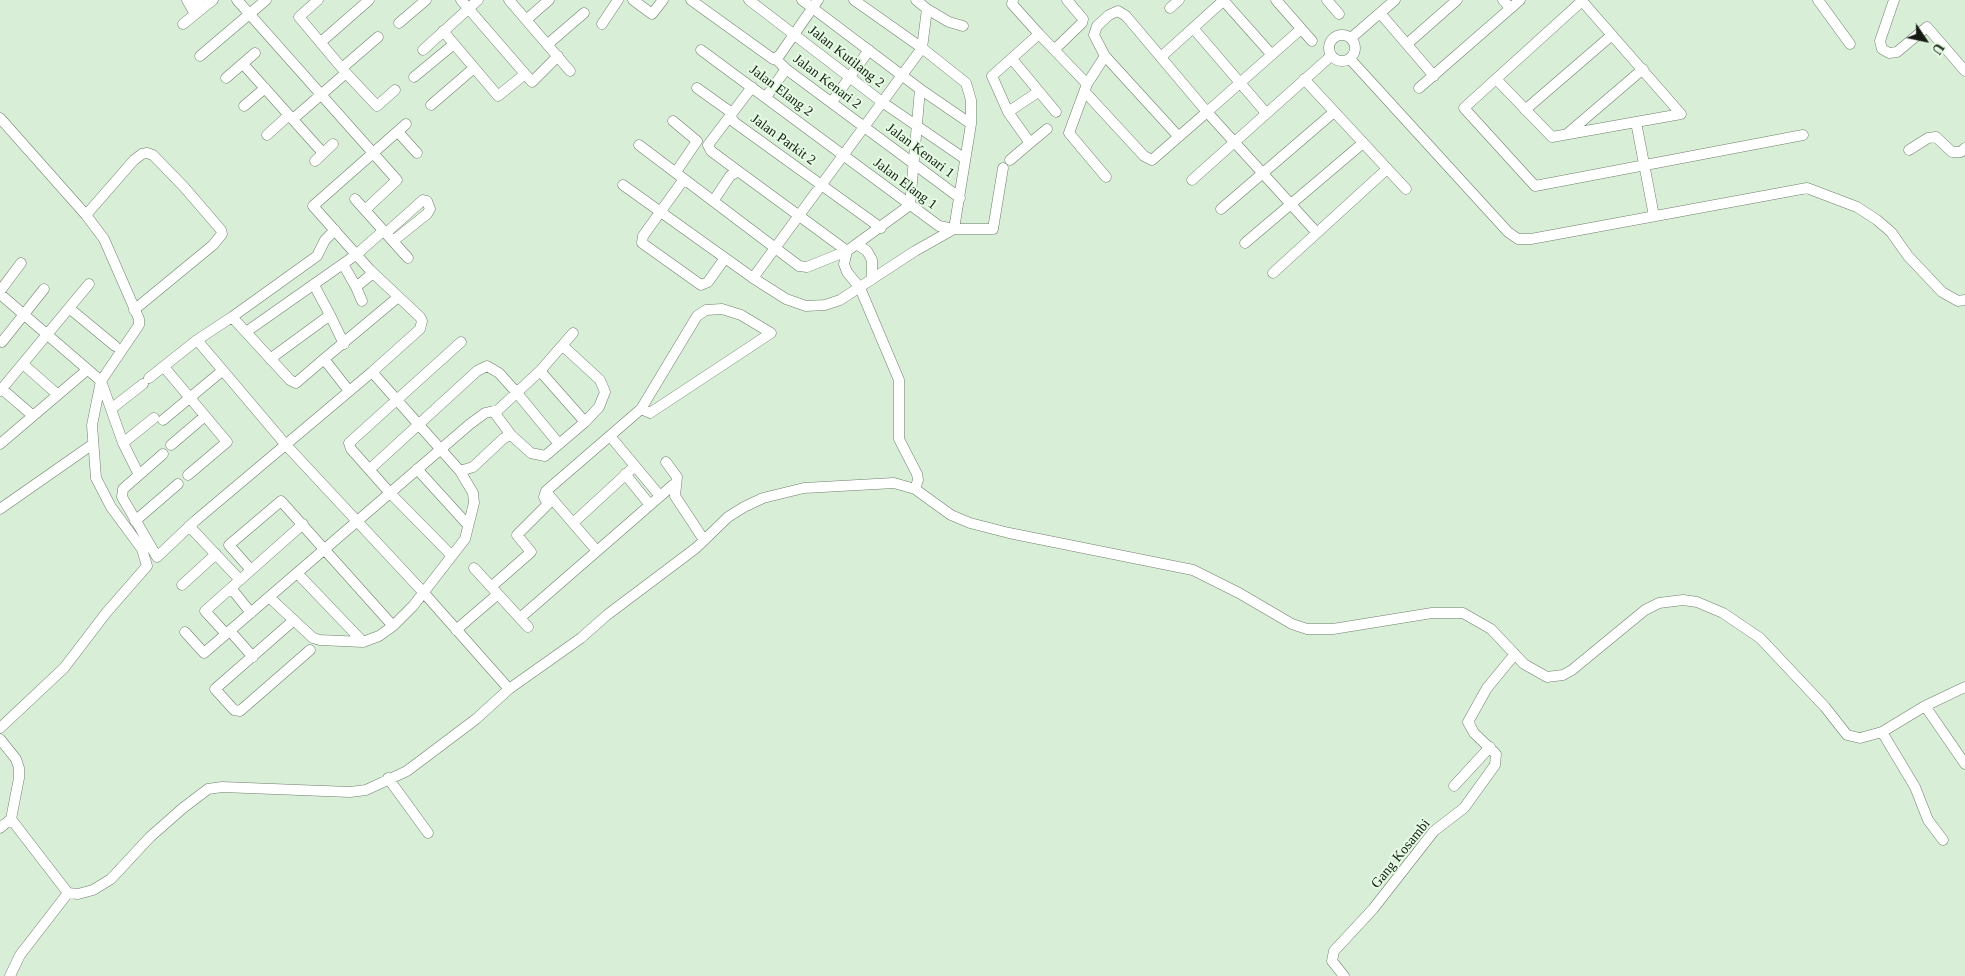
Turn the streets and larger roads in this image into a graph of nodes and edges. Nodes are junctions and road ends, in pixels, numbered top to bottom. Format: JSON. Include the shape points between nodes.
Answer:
{"nodes":[{"id":1,"x":187,"y":0,"type":"edge"},
{"id":2,"x":213,"y":0,"type":"edge"},
{"id":3,"x":237,"y":0,"type":"edge"},
{"id":4,"x":266,"y":0,"type":"edge"},
{"id":5,"x":318,"y":0,"type":"edge"},
{"id":6,"x":369,"y":0,"type":"edge"},
{"id":7,"x":426,"y":0,"type":"edge"},
{"id":8,"x":461,"y":0,"type":"edge"},
{"id":9,"x":478,"y":0,"type":"edge"},
{"id":10,"x":509,"y":0,"type":"edge"},
{"id":11,"x":549,"y":0,"type":"edge"},
{"id":12,"x":618,"y":0,"type":"edge"},
{"id":13,"x":633,"y":0,"type":"edge"},
{"id":14,"x":663,"y":0,"type":"edge"},
{"id":15,"x":691,"y":0,"type":"edge"},
{"id":16,"x":749,"y":0,"type":"edge"},
{"id":17,"x":802,"y":0,"type":"edge"},
{"id":18,"x":854,"y":0,"type":"edge"},
{"id":19,"x":916,"y":0,"type":"edge"},
{"id":20,"x":1013,"y":0,"type":"edge"},
{"id":21,"x":1067,"y":0,"type":"edge"},
{"id":22,"x":1179,"y":0,"type":"edge"},
{"id":23,"x":1223,"y":0,"type":"edge"},
{"id":24,"x":1276,"y":0,"type":"edge"},
{"id":25,"x":1395,"y":0,"type":"edge"},
{"id":26,"x":1457,"y":0,"type":"edge"},
{"id":27,"x":1503,"y":0,"type":"edge"},
{"id":28,"x":1520,"y":0,"type":"edge"},
{"id":29,"x":1818,"y":0,"type":"edge"},
{"id":30,"x":1894,"y":0,"type":"edge"},
{"id":31,"x":1329,"y":1,"type":"edge"},
{"id":32,"x":200,"y":4,"type":"edge"},
{"id":33,"x":815,"y":4,"type":"edge"},
{"id":34,"x":1170,"y":8,"type":"dead end"},
{"id":35,"x":1510,"y":8,"type":"junction"},
{"id":36,"x":468,"y":9,"type":"junction"},
{"id":37,"x":927,"y":9,"type":"junction"},
{"id":38,"x":584,"y":13,"type":"dead end"},
{"id":39,"x":195,"y":14,"type":"junction"},
{"id":40,"x":249,"y":14,"type":"junction"},
{"id":41,"x":1339,"y":14,"type":"dead end"},
{"id":42,"x":1380,"y":14,"type":"junction"},
{"id":43,"x":526,"y":20,"type":"junction"},
{"id":44,"x":399,"y":23,"type":"dead end"},
{"id":45,"x":183,"y":24,"type":"dead end"},
{"id":46,"x":602,"y":24,"type":"dead end"},
{"id":47,"x":963,"y":26,"type":"dead end"},
{"id":48,"x":1193,"y":28,"type":"junction"},
{"id":49,"x":1301,"y":29,"type":"junction"},
{"id":50,"x":443,"y":31,"type":"junction"},
{"id":51,"x":793,"y":34,"type":"junction"},
{"id":52,"x":1039,"y":34,"type":"junction"},
{"id":53,"x":1612,"y":35,"type":"junction"},
{"id":54,"x":378,"y":37,"type":"dead end"},
{"id":55,"x":1351,"y":38,"type":"junction"},
{"id":56,"x":321,"y":42,"type":"junction"},
{"id":57,"x":1312,"y":42,"type":"dead end"},
{"id":58,"x":454,"y":44,"type":"junction"},
{"id":59,"x":548,"y":44,"type":"junction"},
{"id":60,"x":1406,"y":44,"type":"junction"},
{"id":61,"x":1850,"y":44,"type":"dead end"},
{"id":62,"x":922,"y":48,"type":"junction"},
{"id":63,"x":423,"y":50,"type":"dead end"},
{"id":64,"x":701,"y":50,"type":"dead end"},
{"id":65,"x":869,"y":50,"type":"junction"},
{"id":66,"x":1054,"y":50,"type":"junction"},
{"id":67,"x":255,"y":53,"type":"dead end"},
{"id":68,"x":1272,"y":55,"type":"junction"},
{"id":69,"x":200,"y":56,"type":"dead end"},
{"id":70,"x":558,"y":56,"type":"junction"},
{"id":71,"x":1105,"y":56,"type":"junction"},
{"id":72,"x":1331,"y":56,"type":"junction"},
{"id":73,"x":1161,"y":57,"type":"junction"},
{"id":74,"x":776,"y":59,"type":"junction"},
{"id":75,"x":1350,"y":59,"type":"junction"},
{"id":76,"x":1012,"y":60,"type":"junction"},
{"id":77,"x":243,"y":64,"type":"junction"},
{"id":78,"x":474,"y":68,"type":"junction"},
{"id":79,"x":786,"y":69,"type":"junction"},
{"id":80,"x":344,"y":70,"type":"junction"},
{"id":81,"x":1642,"y":70,"type":"junction"},
{"id":82,"x":1965,"y":71,"type":"edge"},
{"id":83,"x":570,"y":72,"type":"dead end"},
{"id":84,"x":525,"y":74,"type":"junction"},
{"id":85,"x":901,"y":75,"type":"junction"},
{"id":86,"x":1434,"y":76,"type":"junction"},
{"id":87,"x":414,"y":77,"type":"dead end"},
{"id":88,"x":226,"y":78,"type":"dead end"},
{"id":89,"x":851,"y":78,"type":"junction"},
{"id":90,"x":1304,"y":79,"type":"junction"},
{"id":91,"x":1496,"y":79,"type":"junction"},
{"id":92,"x":1240,"y":83,"type":"junction"},
{"id":93,"x":752,"y":86,"type":"junction"},
{"id":94,"x":265,"y":88,"type":"junction"},
{"id":95,"x":697,"y":88,"type":"dead end"},
{"id":96,"x":1086,"y":88,"type":"junction"},
{"id":97,"x":1420,"y":88,"type":"dead end"},
{"id":98,"x":920,"y":89,"type":"junction"},
{"id":99,"x":395,"y":90,"type":"dead end"},
{"id":100,"x":1038,"y":92,"type":"junction"},
{"id":101,"x":320,"y":95,"type":"junction"},
{"id":102,"x":766,"y":97,"type":"junction"},
{"id":103,"x":832,"y":102,"type":"junction"},
{"id":104,"x":882,"y":102,"type":"junction"},
{"id":105,"x":431,"y":105,"type":"dead end"},
{"id":106,"x":244,"y":106,"type":"dead end"},
{"id":107,"x":1526,"y":110,"type":"junction"},
{"id":108,"x":1008,"y":112,"type":"junction"},
{"id":109,"x":1056,"y":112,"type":"dead end"},
{"id":110,"x":1207,"y":112,"type":"junction"},
{"id":111,"x":1334,"y":112,"type":"junction"},
{"id":112,"x":1266,"y":113,"type":"junction"},
{"id":113,"x":732,"y":115,"type":"junction"},
{"id":114,"x":291,"y":117,"type":"junction"},
{"id":115,"x":0,"y":118,"type":"edge"},
{"id":116,"x":673,"y":121,"type":"dead end"},
{"id":117,"x":1636,"y":122,"type":"junction"},
{"id":118,"x":406,"y":124,"type":"dead end"},
{"id":119,"x":971,"y":124,"type":"junction"},
{"id":120,"x":863,"y":125,"type":"junction"},
{"id":121,"x":916,"y":126,"type":"junction"},
{"id":122,"x":1047,"y":129,"type":"dead end"},
{"id":123,"x":398,"y":132,"type":"junction"},
{"id":124,"x":1566,"y":134,"type":"junction"},
{"id":125,"x":267,"y":135,"type":"dead end"},
{"id":126,"x":1803,"y":135,"type":"dead end"},
{"id":127,"x":1178,"y":136,"type":"junction"},
{"id":128,"x":1234,"y":141,"type":"junction"},
{"id":129,"x":1030,"y":143,"type":"junction"},
{"id":130,"x":1363,"y":143,"type":"junction"},
{"id":131,"x":333,"y":144,"type":"dead end"},
{"id":132,"x":638,"y":145,"type":"dead end"},
{"id":133,"x":1965,"y":148,"type":"edge"},
{"id":134,"x":1909,"y":150,"type":"dead end"},
{"id":135,"x":323,"y":153,"type":"junction"},
{"id":136,"x":417,"y":153,"type":"dead end"},
{"id":137,"x":373,"y":154,"type":"junction"},
{"id":138,"x":844,"y":154,"type":"junction"},
{"id":139,"x":965,"y":160,"type":"junction"},
{"id":140,"x":314,"y":161,"type":"dead end"},
{"id":141,"x":914,"y":163,"type":"junction"},
{"id":142,"x":1644,"y":165,"type":"junction"},
{"id":143,"x":1388,"y":169,"type":"junction"},
{"id":144,"x":738,"y":171,"type":"junction"},
{"id":145,"x":1264,"y":174,"type":"junction"},
{"id":146,"x":680,"y":176,"type":"junction"},
{"id":147,"x":1106,"y":177,"type":"dead end"},
{"id":148,"x":1192,"y":180,"type":"dead end"},
{"id":149,"x":623,"y":185,"type":"dead end"},
{"id":150,"x":821,"y":185,"type":"junction"},
{"id":151,"x":1406,"y":189,"type":"dead end"},
{"id":152,"x":960,"y":198,"type":"junction"},
{"id":153,"x":355,"y":199,"type":"dead end"},
{"id":154,"x":714,"y":200,"type":"junction"},
{"id":155,"x":1291,"y":204,"type":"junction"},
{"id":156,"x":910,"y":205,"type":"junction"},
{"id":157,"x":364,"y":210,"type":"junction"},
{"id":158,"x":1221,"y":210,"type":"dead end"},
{"id":159,"x":662,"y":211,"type":"junction"},
{"id":160,"x":86,"y":215,"type":"junction"},
{"id":161,"x":799,"y":216,"type":"junction"},
{"id":162,"x":1654,"y":216,"type":"junction"},
{"id":163,"x":881,"y":228,"type":"junction"},
{"id":164,"x":954,"y":229,"type":"junction"},
{"id":165,"x":335,"y":230,"type":"junction"},
{"id":166,"x":1317,"y":233,"type":"junction"},
{"id":167,"x":387,"y":235,"type":"junction"},
{"id":168,"x":1245,"y":243,"type":"dead end"},
{"id":169,"x":858,"y":245,"type":"junction"},
{"id":170,"x":777,"y":247,"type":"junction"},
{"id":171,"x":846,"y":252,"type":"junction"},
{"id":172,"x":357,"y":254,"type":"junction"},
{"id":173,"x":408,"y":258,"type":"dead end"},
{"id":174,"x":726,"y":258,"type":"junction"},
{"id":175,"x":21,"y":263,"type":"dead end"},
{"id":176,"x":343,"y":264,"type":"junction"},
{"id":177,"x":373,"y":273,"type":"junction"},
{"id":178,"x":1273,"y":273,"type":"dead end"},
{"id":179,"x":753,"y":278,"type":"junction"},
{"id":180,"x":872,"y":279,"type":"junction"},
{"id":181,"x":89,"y":284,"type":"dead end"},
{"id":182,"x":314,"y":286,"type":"junction"},
{"id":183,"x":356,"y":287,"type":"junction"},
{"id":184,"x":860,"y":288,"type":"junction"},
{"id":185,"x":44,"y":290,"type":"dead end"},
{"id":186,"x":0,"y":293,"type":"edge"},
{"id":187,"x":397,"y":298,"type":"junction"},
{"id":188,"x":1965,"y":300,"type":"edge"},
{"id":189,"x":362,"y":301,"type":"dead end"},
{"id":190,"x":69,"y":308,"type":"junction"},
{"id":191,"x":134,"y":310,"type":"junction"},
{"id":192,"x":23,"y":314,"type":"junction"},
{"id":193,"x":330,"y":315,"type":"junction"},
{"id":194,"x":232,"y":317,"type":"junction"},
{"id":195,"x":246,"y":332,"type":"junction"},
{"id":196,"x":573,"y":333,"type":"dead end"},
{"id":197,"x":47,"y":335,"type":"junction"},
{"id":198,"x":197,"y":340,"type":"junction"},
{"id":199,"x":2,"y":342,"type":"dead end"},
{"id":200,"x":462,"y":342,"type":"dead end"},
{"id":201,"x":344,"y":344,"type":"junction"},
{"id":202,"x":115,"y":346,"type":"dead end"},
{"id":203,"x":563,"y":346,"type":"junction"},
{"id":204,"x":270,"y":359,"type":"junction"},
{"id":205,"x":324,"y":359,"type":"junction"},
{"id":206,"x":23,"y":364,"type":"junction"},
{"id":207,"x":164,"y":367,"type":"junction"},
{"id":208,"x":86,"y":370,"type":"junction"},
{"id":209,"x":222,"y":371,"type":"junction"},
{"id":210,"x":540,"y":371,"type":"junction"},
{"id":211,"x":372,"y":372,"type":"junction"},
{"id":212,"x":101,"y":381,"type":"junction"},
{"id":213,"x":1,"y":390,"type":"edge"},
{"id":214,"x":349,"y":390,"type":"junction"},
{"id":215,"x":652,"y":390,"type":"junction"},
{"id":216,"x":517,"y":392,"type":"junction"},
{"id":217,"x":56,"y":394,"type":"junction"},
{"id":218,"x":190,"y":398,"type":"junction"},
{"id":219,"x":396,"y":401,"type":"junction"},
{"id":220,"x":662,"y":404,"type":"junction"},
{"id":221,"x":111,"y":409,"type":"junction"},
{"id":222,"x":641,"y":410,"type":"junction"},
{"id":223,"x":494,"y":412,"type":"junction"},
{"id":224,"x":32,"y":415,"type":"junction"},
{"id":225,"x":206,"y":416,"type":"junction"},
{"id":226,"x":585,"y":422,"type":"junction"},
{"id":227,"x":419,"y":426,"type":"junction"},
{"id":228,"x":511,"y":435,"type":"junction"},
{"id":229,"x":610,"y":436,"type":"junction"},
{"id":230,"x":2,"y":438,"type":"edge"},
{"id":231,"x":123,"y":443,"type":"junction"},
{"id":232,"x":93,"y":444,"type":"junction"},
{"id":233,"x":559,"y":444,"type":"junction"},
{"id":234,"x":171,"y":445,"type":"dead end"},
{"id":235,"x":286,"y":445,"type":"junction"},
{"id":236,"x":440,"y":451,"type":"junction"},
{"id":237,"x":163,"y":454,"type":"dead end"},
{"id":238,"x":666,"y":462,"type":"dead end"},
{"id":239,"x":635,"y":466,"type":"junction"},
{"id":240,"x":370,"y":469,"type":"junction"},
{"id":241,"x":417,"y":469,"type":"junction"},
{"id":242,"x":460,"y":471,"type":"junction"},
{"id":243,"x":625,"y":474,"type":"junction"},
{"id":244,"x":138,"y":475,"type":"junction"},
{"id":245,"x":188,"y":475,"type":"dead end"},
{"id":246,"x":178,"y":484,"type":"dead end"},
{"id":247,"x":673,"y":485,"type":"dead end"},
{"id":248,"x":915,"y":489,"type":"junction"},
{"id":249,"x":546,"y":491,"type":"junction"},
{"id":250,"x":390,"y":493,"type":"junction"},
{"id":251,"x":660,"y":496,"type":"junction"},
{"id":252,"x":650,"y":505,"type":"junction"},
{"id":253,"x":0,"y":509,"type":"edge"},
{"id":254,"x":135,"y":522,"type":"junction"},
{"id":255,"x":357,"y":522,"type":"junction"},
{"id":256,"x":573,"y":523,"type":"junction"},
{"id":257,"x":303,"y":524,"type":"junction"},
{"id":258,"x":468,"y":525,"type":"junction"},
{"id":259,"x":189,"y":526,"type":"junction"},
{"id":260,"x":704,"y":540,"type":"junction"},
{"id":261,"x":324,"y":550,"type":"junction"},
{"id":262,"x":597,"y":551,"type":"junction"},
{"id":263,"x":216,"y":554,"type":"junction"},
{"id":264,"x":452,"y":556,"type":"junction"},
{"id":265,"x":474,"y":568,"type":"dead end"},
{"id":266,"x":251,"y":570,"type":"junction"},
{"id":267,"x":298,"y":574,"type":"junction"},
{"id":268,"x":240,"y":580,"type":"junction"},
{"id":269,"x":182,"y":585,"type":"dead end"},
{"id":270,"x":231,"y":588,"type":"junction"},
{"id":271,"x":494,"y":590,"type":"junction"},
{"id":272,"x":424,"y":593,"type":"junction"},
{"id":273,"x":270,"y":598,"type":"junction"},
{"id":274,"x":251,"y":613,"type":"junction"},
{"id":275,"x":520,"y":618,"type":"junction"},
{"id":276,"x":294,"y":620,"type":"junction"},
{"id":277,"x":393,"y":626,"type":"junction"},
{"id":278,"x":528,"y":627,"type":"dead end"},
{"id":279,"x":456,"y":630,"type":"junction"},
{"id":280,"x":185,"y":632,"type":"dead end"},
{"id":281,"x":228,"y":632,"type":"junction"},
{"id":282,"x":363,"y":642,"type":"junction"},
{"id":283,"x":310,"y":650,"type":"dead end"},
{"id":284,"x":1515,"y":654,"type":"junction"},
{"id":285,"x":253,"y":656,"type":"junction"},
{"id":286,"x":1965,"y":687,"type":"edge"},
{"id":287,"x":509,"y":689,"type":"junction"},
{"id":288,"x":1926,"y":706,"type":"junction"},
{"id":289,"x":0,"y":728,"type":"edge"},
{"id":290,"x":1882,"y":732,"type":"junction"},
{"id":291,"x":0,"y":739,"type":"edge"},
{"id":292,"x":1490,"y":747,"type":"junction"},
{"id":293,"x":1965,"y":764,"type":"edge"},
{"id":294,"x":388,"y":778,"type":"junction"},
{"id":295,"x":1454,"y":786,"type":"dead end"},
{"id":296,"x":11,"y":819,"type":"junction"},
{"id":297,"x":0,"y":828,"type":"edge"},
{"id":298,"x":428,"y":833,"type":"dead end"},
{"id":299,"x":1943,"y":840,"type":"dead end"},
{"id":300,"x":68,"y":893,"type":"junction"},
{"id":301,"x":10,"y":976,"type":"edge"},
{"id":302,"x":1344,"y":976,"type":"edge"}],
"edges":[{"from":1,"to":39,"type":"street"},
{"from":2,"to":32,"type":"street"},
{"from":3,"to":40,"type":"street"},
{"from":4,"to":40,"type":"street"},
{"from":5,"to":56,"type":"street","via":[[299,17]]},
{"from":6,"to":56,"type":"street"},
{"from":7,"to":44,"type":"street"},
{"from":8,"to":36,"type":"street"},
{"from":9,"to":36,"type":"street"},
{"from":10,"to":43,"type":"street"},
{"from":11,"to":43,"type":"street"},
{"from":12,"to":46,"type":"street"},
{"from":13,"to":14,"type":"street","via":[[652,14]]},
{"from":15,"to":74,"type":"street","name":"Jalan Kenari 2","via":[[773,60]]},
{"from":16,"to":51,"type":"street","name":"Jalan Kutilang 2"},
{"from":17,"to":33,"type":"street"},
{"from":18,"to":62,"type":"street"},
{"from":19,"to":37,"type":"street"},
{"from":20,"to":52,"type":"street","via":[[1012,4]]},
{"from":21,"to":66,"type":"street","via":[[1083,19],[1082,23]]},
{"from":22,"to":34,"type":"street"},
{"from":23,"to":48,"type":"street"},
{"from":23,"to":68,"type":"street"},
{"from":24,"to":49,"type":"street"},
{"from":25,"to":42,"type":"street"},
{"from":26,"to":60,"type":"street"},
{"from":27,"to":35,"type":"street"},
{"from":28,"to":35,"type":"street"},
{"from":29,"to":61,"type":"street"},
{"from":30,"to":82,"type":"street","via":[[1880,41],[1882,49],[1889,53],[1897,52],[1927,27]]},
{"from":31,"to":41,"type":"street"},
{"from":32,"to":39,"type":"street"},
{"from":33,"to":51,"type":"street"},
{"from":33,"to":65,"type":"street"},
{"from":35,"to":86,"type":"street"},
{"from":36,"to":50,"type":"street"},
{"from":36,"to":84,"type":"street"},
{"from":37,"to":47,"type":"street"},
{"from":37,"to":62,"type":"street"},
{"from":38,"to":59,"type":"street"},
{"from":39,"to":45,"type":"street"},
{"from":40,"to":69,"type":"street"},
{"from":40,"to":101,"type":"street"},
{"from":42,"to":55,"type":"street"},
{"from":42,"to":60,"type":"street"},
{"from":43,"to":59,"type":"street"},
{"from":48,"to":73,"type":"street"},
{"from":48,"to":92,"type":"street"},
{"from":49,"to":57,"type":"street"},
{"from":49,"to":68,"type":"street"},
{"from":50,"to":58,"type":"street"},
{"from":50,"to":63,"type":"street"},
{"from":51,"to":74,"type":"street"},
{"from":51,"to":89,"type":"street","name":"Jalan Kutilang 2"},
{"from":52,"to":66,"type":"street"},
{"from":52,"to":76,"type":"street"},
{"from":53,"to":81,"type":"street"},
{"from":53,"to":91,"type":"street","via":[[1582,1]]},
{"from":53,"to":107,"type":"street"},
{"from":54,"to":80,"type":"street"},
{"from":55,"to":72,"type":"street","via":[[1341,35],[1331,40]]},
{"from":55,"to":75,"type":"street","via":[[1355,47]]},
{"from":56,"to":80,"type":"street"},
{"from":58,"to":78,"type":"street"},
{"from":58,"to":87,"type":"street"},
{"from":59,"to":70,"type":"street"},
{"from":60,"to":86,"type":"street"},
{"from":62,"to":85,"type":"street"},
{"from":62,"to":119,"type":"street","via":[[966,83],[971,100]]},
{"from":64,"to":93,"type":"street","name":"Jalan Elang 2"},
{"from":65,"to":85,"type":"street"},
{"from":65,"to":89,"type":"street"},
{"from":66,"to":96,"type":"street"},
{"from":67,"to":77,"type":"street"},
{"from":68,"to":92,"type":"street"},
{"from":70,"to":83,"type":"street"},
{"from":70,"to":84,"type":"street","via":[[532,82]]},
{"from":71,"to":73,"type":"street","via":[[1094,35],[1097,26],[1118,11]]},
{"from":71,"to":96,"type":"street"},
{"from":71,"to":127,"type":"street"},
{"from":72,"to":75,"type":"street","via":[[1340,61]]},
{"from":72,"to":90,"type":"street"},
{"from":73,"to":110,"type":"street"},
{"from":74,"to":79,"type":"street","name":"Jalan Kenari 2"},
{"from":75,"to":162,"type":"street","via":[[1508,232],[1518,239]]},
{"from":76,"to":100,"type":"street"},
{"from":76,"to":108,"type":"street","via":[[992,76]]},
{"from":77,"to":88,"type":"street"},
{"from":77,"to":94,"type":"street"},
{"from":78,"to":84,"type":"street","via":[[498,96]]},
{"from":78,"to":105,"type":"street"},
{"from":79,"to":102,"type":"street"},
{"from":79,"to":103,"type":"street","name":"Jalan Kenari 2"},
{"from":80,"to":99,"type":"street","via":[[377,106]]},
{"from":80,"to":101,"type":"street"},
{"from":81,"to":117,"type":"street","via":[[1681,114]]},
{"from":81,"to":124,"type":"street"},
{"from":85,"to":98,"type":"street"},
{"from":85,"to":104,"type":"street"},
{"from":86,"to":97,"type":"street"},
{"from":89,"to":103,"type":"street"},
{"from":89,"to":104,"type":"street","name":"Jalan Kutilang 2"},
{"from":90,"to":111,"type":"street"},
{"from":90,"to":112,"type":"street"},
{"from":91,"to":107,"type":"street"},
{"from":91,"to":142,"type":"street","via":[[1464,108],[1535,186]]},
{"from":92,"to":110,"type":"street"},
{"from":92,"to":112,"type":"street"},
{"from":93,"to":102,"type":"street","name":"Jalan Elang 2"},
{"from":93,"to":113,"type":"street"},
{"from":94,"to":106,"type":"street"},
{"from":94,"to":114,"type":"street"},
{"from":95,"to":113,"type":"street","name":"Jalan Parkit 2"},
{"from":96,"to":127,"type":"street","via":[[1144,156],[1152,160]]},
{"from":96,"to":147,"type":"street","via":[[1069,133]]},
{"from":98,"to":119,"type":"street"},
{"from":98,"to":121,"type":"street"},
{"from":100,"to":108,"type":"street"},
{"from":100,"to":109,"type":"street"},
{"from":101,"to":114,"type":"street"},
{"from":101,"to":137,"type":"street"},
{"from":102,"to":138,"type":"street","name":"Jalan Elang 2"},
{"from":103,"to":120,"type":"street","name":"Jalan Kenari 2"},
{"from":104,"to":120,"type":"street"},
{"from":104,"to":121,"type":"street","name":"Jalan Kutilang 2"},
{"from":107,"to":124,"type":"street","via":[[1552,137]]},
{"from":108,"to":129,"type":"street"},
{"from":110,"to":127,"type":"street"},
{"from":110,"to":128,"type":"street"},
{"from":111,"to":130,"type":"street"},
{"from":111,"to":145,"type":"street"},
{"from":112,"to":128,"type":"street"},
{"from":113,"to":144,"type":"street","via":[[708,148]]},
{"from":113,"to":150,"type":"street","name":"Jalan Parkit 2","via":[[734,122]]},
{"from":114,"to":125,"type":"street"},
{"from":114,"to":135,"type":"street"},
{"from":115,"to":160,"type":"street"},
{"from":116,"to":146,"type":"street","via":[[697,140]]},
{"from":117,"to":124,"type":"street"},
{"from":117,"to":142,"type":"street"},
{"from":118,"to":123,"type":"street"},
{"from":119,"to":139,"type":"street"},
{"from":120,"to":138,"type":"street"},
{"from":120,"to":141,"type":"street","name":"Jalan Kenari 1"},
{"from":121,"to":139,"type":"street","name":"Jalan Kutilang 2"},
{"from":121,"to":141,"type":"street"},
{"from":122,"to":129,"type":"street"},
{"from":123,"to":136,"type":"street"},
{"from":123,"to":137,"type":"street"},
{"from":126,"to":142,"type":"street"},
{"from":128,"to":145,"type":"street"},
{"from":128,"to":148,"type":"street"},
{"from":129,"to":164,"type":"street","via":[[1007,164],[993,229]]},
{"from":130,"to":143,"type":"street"},
{"from":130,"to":155,"type":"street"},
{"from":131,"to":135,"type":"street"},
{"from":132,"to":146,"type":"street"},
{"from":133,"to":134,"type":"street","via":[[1961,152],[1952,152],[1936,137],[1928,138]]},
{"from":135,"to":140,"type":"street"},
{"from":137,"to":157,"type":"street","via":[[397,180]]},
{"from":137,"to":165,"type":"street","via":[[313,206]]},
{"from":138,"to":150,"type":"street"},
{"from":138,"to":156,"type":"street","name":"Jalan Elang 1"},
{"from":139,"to":152,"type":"street"},
{"from":141,"to":152,"type":"street","name":"Jalan Kenari 1"},
{"from":141,"to":156,"type":"street"},
{"from":142,"to":162,"type":"street"},
{"from":143,"to":151,"type":"street"},
{"from":143,"to":166,"type":"street"},
{"from":144,"to":154,"type":"street","via":[[730,176]]},
{"from":144,"to":161,"type":"street"},
{"from":145,"to":155,"type":"street"},
{"from":145,"to":158,"type":"street"},
{"from":146,"to":154,"type":"street"},
{"from":146,"to":159,"type":"street"},
{"from":149,"to":159,"type":"street"},
{"from":150,"to":161,"type":"street"},
{"from":150,"to":163,"type":"street","name":"Jalan Parkit 2"},
{"from":152,"to":164,"type":"street"},
{"from":153,"to":157,"type":"street"},
{"from":154,"to":170,"type":"street"},
{"from":155,"to":166,"type":"street"},
{"from":155,"to":168,"type":"street"},
{"from":156,"to":163,"type":"street"},
{"from":156,"to":164,"type":"street","name":"Jalan Elang 1","via":[[939,226]]},
{"from":157,"to":167,"type":"street"},
{"from":159,"to":174,"type":"street"},
{"from":159,"to":174,"type":"street","via":[[643,236],[642,243],[701,285],[708,282]]},
{"from":160,"to":191,"type":"street","via":[[104,239]]},
{"from":160,"to":191,"type":"street","via":[[134,160],[147,153],[153,155],[184,187],[221,230],[222,234],[213,245]]},
{"from":161,"to":170,"type":"street"},
{"from":161,"to":171,"type":"street"},
{"from":162,"to":188,"type":"street","via":[[1807,188],[1857,207],[1877,220],[1942,292],[1958,301]]},
{"from":163,"to":169,"type":"street"},
{"from":164,"to":180,"type":"street"},
{"from":165,"to":172,"type":"street"},
{"from":165,"to":194,"type":"street","via":[[325,240],[317,256]]},
{"from":166,"to":178,"type":"street"},
{"from":167,"to":172,"type":"street"},
{"from":167,"to":173,"type":"street"},
{"from":169,"to":171,"type":"street"},
{"from":169,"to":180,"type":"street","via":[[872,260]]},
{"from":170,"to":171,"type":"street","via":[[804,267]]},
{"from":170,"to":179,"type":"street"},
{"from":171,"to":184,"type":"street","via":[[845,268]]},
{"from":172,"to":176,"type":"street"},
{"from":172,"to":177,"type":"street"},
{"from":174,"to":179,"type":"street"},
{"from":175,"to":186,"type":"street"},
{"from":176,"to":182,"type":"street"},
{"from":176,"to":183,"type":"street"},
{"from":177,"to":183,"type":"street"},
{"from":177,"to":187,"type":"street"},
{"from":179,"to":184,"type":"street","via":[[786,299],[806,306],[840,300]]},
{"from":180,"to":184,"type":"street"},
{"from":181,"to":190,"type":"street"},
{"from":182,"to":193,"type":"street"},
{"from":182,"to":195,"type":"street"},
{"from":183,"to":189,"type":"street"},
{"from":184,"to":248,"type":"street","via":[[899,380],[899,439],[917,474]]},
{"from":185,"to":192,"type":"street"},
{"from":186,"to":192,"type":"street"},
{"from":187,"to":201,"type":"street"},
{"from":187,"to":211,"type":"street","via":[[420,317],[422,326]]},
{"from":190,"to":197,"type":"street"},
{"from":190,"to":202,"type":"street"},
{"from":191,"to":212,"type":"street","via":[[139,319],[138,325]]},
{"from":192,"to":197,"type":"street"},
{"from":192,"to":199,"type":"street"},
{"from":193,"to":201,"type":"street"},
{"from":193,"to":204,"type":"street"},
{"from":194,"to":195,"type":"street"},
{"from":194,"to":198,"type":"street"},
{"from":195,"to":204,"type":"street"},
{"from":196,"to":203,"type":"street"},
{"from":197,"to":206,"type":"street"},
{"from":197,"to":208,"type":"street"},
{"from":198,"to":207,"type":"street"},
{"from":198,"to":209,"type":"street"},
{"from":200,"to":219,"type":"street"},
{"from":201,"to":205,"type":"street"},
{"from":203,"to":210,"type":"street"},
{"from":203,"to":226,"type":"street","via":[[604,387],[603,399]]},
{"from":204,"to":205,"type":"street","via":[[296,383]]},
{"from":205,"to":214,"type":"street"},
{"from":206,"to":213,"type":"street"},
{"from":206,"to":217,"type":"street"},
{"from":207,"to":218,"type":"street"},
{"from":207,"to":221,"type":"street"},
{"from":208,"to":212,"type":"street"},
{"from":208,"to":217,"type":"street"},
{"from":209,"to":218,"type":"street"},
{"from":209,"to":235,"type":"street"},
{"from":210,"to":216,"type":"street"},
{"from":210,"to":226,"type":"street"},
{"from":211,"to":214,"type":"street"},
{"from":211,"to":219,"type":"street"},
{"from":212,"to":221,"type":"street"},
{"from":212,"to":232,"type":"street","via":[[92,425]]},
{"from":213,"to":224,"type":"street"},
{"from":214,"to":235,"type":"street"},
{"from":215,"to":220,"type":"street"},
{"from":215,"to":220,"type":"street","via":[[697,316],[706,310],[722,309],[741,315],[771,333]]},
{"from":215,"to":222,"type":"street"},
{"from":216,"to":223,"type":"street"},
{"from":216,"to":227,"type":"street","via":[[499,373],[487,366],[477,371]]},
{"from":216,"to":233,"type":"street"},
{"from":217,"to":224,"type":"street"},
{"from":218,"to":225,"type":"street"},
{"from":218,"to":231,"type":"street"},
{"from":219,"to":227,"type":"street"},
{"from":219,"to":240,"type":"street","via":[[349,443],[350,449]]},
{"from":220,"to":222,"type":"street","via":[[650,413]]},
{"from":221,"to":231,"type":"street"},
{"from":222,"to":229,"type":"street"},
{"from":223,"to":228,"type":"street"},
{"from":223,"to":236,"type":"street","via":[[485,413]]},
{"from":224,"to":230,"type":"street"},
{"from":225,"to":234,"type":"street"},
{"from":225,"to":245,"type":"street","via":[[227,442]]},
{"from":226,"to":233,"type":"street"},
{"from":227,"to":236,"type":"street"},
{"from":227,"to":240,"type":"street"},
{"from":228,"to":233,"type":"street","via":[[537,456],[544,456]]},
{"from":228,"to":242,"type":"street","via":[[473,467]]},
{"from":229,"to":239,"type":"street"},
{"from":229,"to":249,"type":"street"},
{"from":231,"to":244,"type":"street"},
{"from":232,"to":253,"type":"street"},
{"from":232,"to":289,"type":"street","via":[[96,478],[110,507],[142,549],[148,566],[106,613],[64,668]]},
{"from":235,"to":255,"type":"street"},
{"from":235,"to":259,"type":"street"},
{"from":236,"to":241,"type":"street"},
{"from":236,"to":242,"type":"street"},
{"from":237,"to":244,"type":"street"},
{"from":238,"to":260,"type":"street","via":[[677,477],[675,496]]},
{"from":239,"to":243,"type":"street"},
{"from":239,"to":251,"type":"street"},
{"from":240,"to":250,"type":"street"},
{"from":241,"to":250,"type":"street"},
{"from":241,"to":258,"type":"street"},
{"from":242,"to":258,"type":"street","via":[[473,493],[474,503]]},
{"from":243,"to":252,"type":"street"},
{"from":243,"to":256,"type":"street"},
{"from":244,"to":254,"type":"street","via":[[122,492]]},
{"from":246,"to":254,"type":"street"},
{"from":247,"to":251,"type":"street"},
{"from":248,"to":260,"type":"street","via":[[894,483],[822,486],[763,498],[728,517]]},
{"from":248,"to":284,"type":"street","via":[[951,515],[970,523],[1193,570],[1301,627],[1332,629],[1454,612],[1470,616],[1492,629]]},
{"from":249,"to":256,"type":"street"},
{"from":249,"to":271,"type":"street","via":[[544,497],[548,504],[517,535],[532,552]]},
{"from":250,"to":255,"type":"street"},
{"from":250,"to":264,"type":"street"},
{"from":251,"to":252,"type":"street"},
{"from":252,"to":262,"type":"street"},
{"from":254,"to":259,"type":"street","via":[[157,557]]},
{"from":255,"to":261,"type":"street"},
{"from":255,"to":272,"type":"street"},
{"from":256,"to":262,"type":"street"},
{"from":257,"to":261,"type":"street"},
{"from":257,"to":266,"type":"street"},
{"from":257,"to":266,"type":"street","via":[[281,500],[229,545]]},
{"from":258,"to":264,"type":"street","via":[[465,539]]},
{"from":259,"to":263,"type":"street"},
{"from":260,"to":287,"type":"street","via":[[581,638]]},
{"from":261,"to":267,"type":"street"},
{"from":261,"to":277,"type":"street"},
{"from":262,"to":275,"type":"street"},
{"from":263,"to":268,"type":"street"},
{"from":263,"to":269,"type":"street"},
{"from":264,"to":272,"type":"street"},
{"from":265,"to":271,"type":"street"},
{"from":266,"to":268,"type":"street"},
{"from":267,"to":273,"type":"street"},
{"from":267,"to":282,"type":"street"},
{"from":268,"to":270,"type":"street"},
{"from":270,"to":274,"type":"street"},
{"from":270,"to":281,"type":"street","via":[[205,611]]},
{"from":271,"to":275,"type":"street"},
{"from":271,"to":279,"type":"street"},
{"from":272,"to":277,"type":"street"},
{"from":272,"to":279,"type":"street"},
{"from":273,"to":274,"type":"street"},
{"from":273,"to":276,"type":"street"},
{"from":274,"to":281,"type":"street"},
{"from":275,"to":278,"type":"street"},
{"from":276,"to":282,"type":"street","via":[[313,638]]},
{"from":276,"to":285,"type":"street"},
{"from":277,"to":282,"type":"street"},
{"from":279,"to":287,"type":"street"},
{"from":280,"to":281,"type":"street","via":[[204,654]]},
{"from":281,"to":285,"type":"street"},
{"from":283,"to":285,"type":"street","via":[[240,711],[234,710],[215,689]]},
{"from":284,"to":290,"type":"street","via":[[1540,674],[1563,675],[1645,610],[1669,601],[1697,602],[1723,613],[1760,638],[1847,735],[1866,738]]},
{"from":284,"to":292,"type":"street","via":[[1487,688],[1468,722],[1474,733]]},
{"from":286,"to":288,"type":"street"},
{"from":287,"to":294,"type":"street","via":[[408,771]]},
{"from":288,"to":290,"type":"street"},
{"from":288,"to":293,"type":"street"},
{"from":290,"to":299,"type":"street","via":[[1915,787],[1928,820]]},
{"from":291,"to":296,"type":"street","via":[[19,768]]},
{"from":292,"to":295,"type":"street"},
{"from":292,"to":302,"type":"street","name":"Gang Kosambi","via":[[1497,757],[1495,764],[1464,808],[1434,831],[1391,888],[1332,955],[1332,961]]},
{"from":294,"to":298,"type":"street"},
{"from":294,"to":300,"type":"street","via":[[366,790],[350,792],[222,787],[208,790],[150,838],[111,880],[93,890]]},
{"from":296,"to":297,"type":"street"},
{"from":296,"to":300,"type":"street"},
{"from":300,"to":301,"type":"street","via":[[20,955]]}]}
